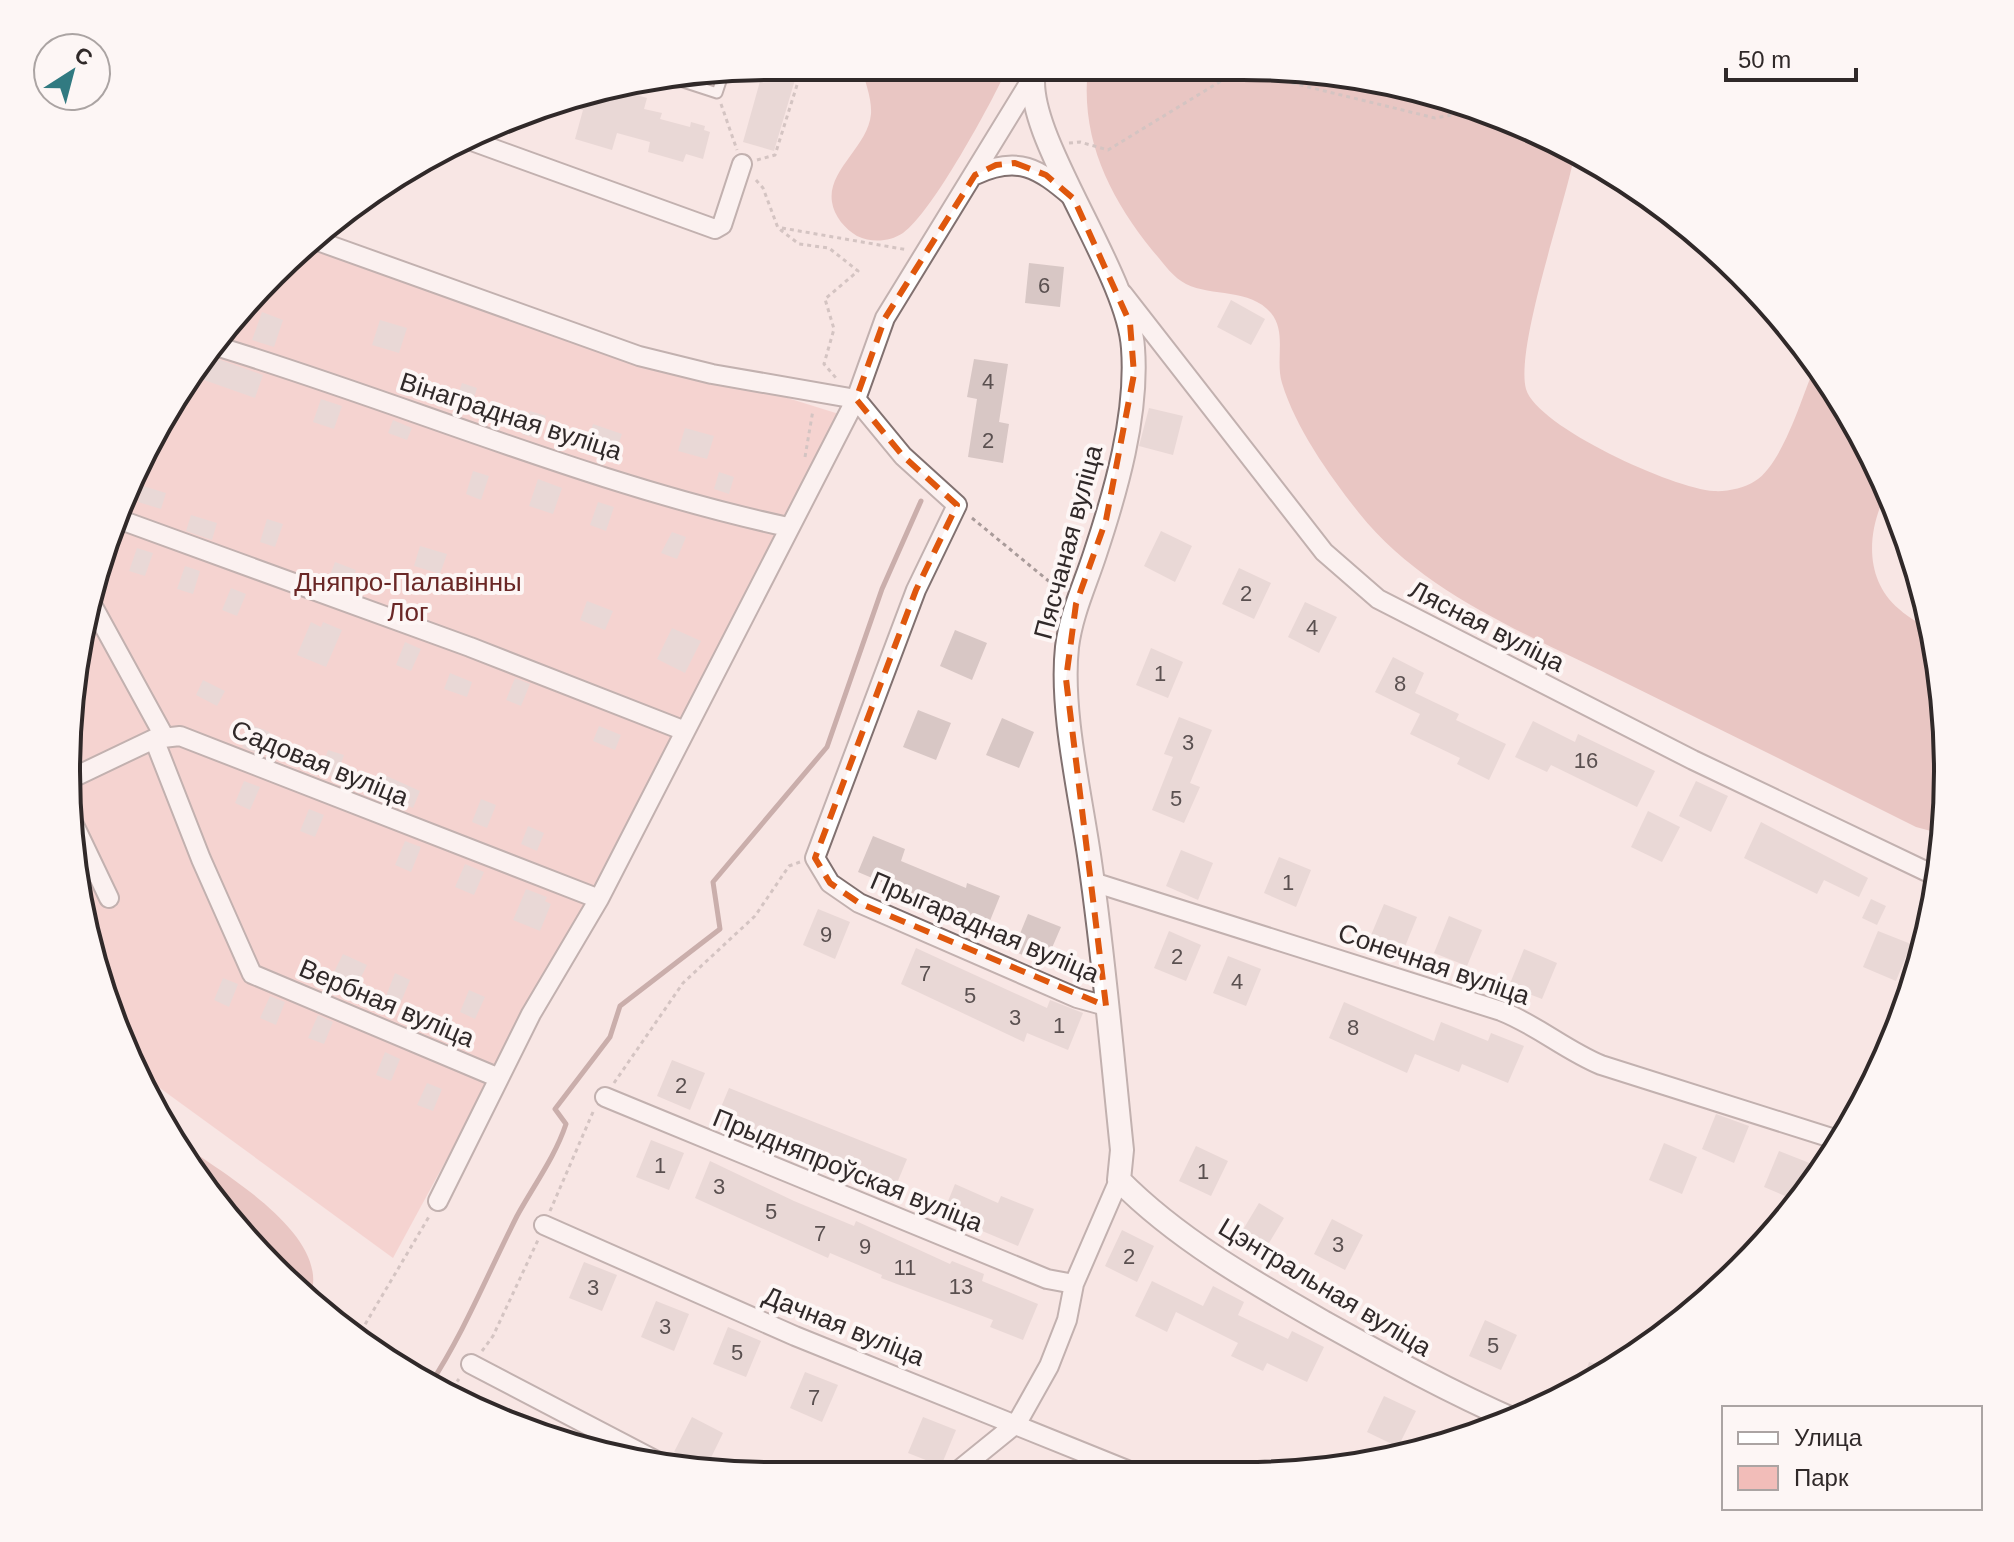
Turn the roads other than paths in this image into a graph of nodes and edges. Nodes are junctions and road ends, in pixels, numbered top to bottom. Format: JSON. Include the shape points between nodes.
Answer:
{"nodes":[{"id":1,"x":1029,"y":80,"type":"edge"},
{"id":2,"x":1035,"y":80,"type":"edge"},
{"id":3,"x":721,"y":82,"type":"edge"},
{"id":4,"x":692,"y":85,"type":"edge"},
{"id":5,"x":481,"y":144,"type":"edge"},
{"id":6,"x":742,"y":164,"type":"road end"},
{"id":7,"x":975,"y":175,"type":"junction"},
{"id":8,"x":1074,"y":199,"type":"junction"},
{"id":9,"x":324,"y":243,"type":"edge"},
{"id":10,"x":1118,"y":289,"type":"junction"},
{"id":11,"x":224,"y":349,"type":"edge"},
{"id":12,"x":856,"y":399,"type":"junction"},
{"id":13,"x":127,"y":522,"type":"edge"},
{"id":14,"x":788,"y":527,"type":"junction"},
{"id":15,"x":98,"y":617,"type":"edge"},
{"id":16,"x":685,"y":731,"type":"junction"},
{"id":17,"x":159,"y":737,"type":"junction"},
{"id":18,"x":80,"y":774,"type":"edge"},
{"id":19,"x":84,"y":846,"type":"edge"},
{"id":20,"x":1926,"y":871,"type":"edge"},
{"id":21,"x":1093,"y":882,"type":"junction"},
{"id":22,"x":109,"y":898,"type":"dead end"},
{"id":23,"x":599,"y":899,"type":"junction"},
{"id":24,"x":1106,"y":1006,"type":"junction"},
{"id":25,"x":499,"y":1078,"type":"junction"},
{"id":26,"x":605,"y":1097,"type":"road end"},
{"id":27,"x":1829,"y":1137,"type":"edge"},
{"id":28,"x":1119,"y":1180,"type":"junction"},
{"id":29,"x":438,"y":1201,"type":"road end"},
{"id":30,"x":544,"y":1225,"type":"road end"},
{"id":31,"x":1074,"y":1284,"type":"junction"},
{"id":32,"x":471,"y":1364,"type":"dead end"},
{"id":33,"x":1498,"y":1413,"type":"edge"},
{"id":34,"x":1017,"y":1423,"type":"junction"},
{"id":35,"x":631,"y":1448,"type":"edge"},
{"id":36,"x":969,"y":1462,"type":"edge"},
{"id":37,"x":1108,"y":1462,"type":"edge"}],
"edges":[{"from":1,"to":7,"type":"street"},
{"from":2,"to":8,"type":"street","name":"Пясчаная вуліца","via":[[1049,145]]},
{"from":3,"to":4,"type":"lane","via":[[717,93]]},
{"from":5,"to":6,"type":"street","via":[[715,229],[722,225]]},
{"from":7,"to":8,"type":"street","via":[[1015,163],[1046,175]]},
{"from":7,"to":12,"type":"street","via":[[885,318]]},
{"from":8,"to":10,"type":"street","name":"Пясчаная вуліца"},
{"from":9,"to":12,"type":"street","via":[[639,356]]},
{"from":10,"to":20,"type":"street","name":"Лясная вуліца","via":[[1314,541],[1378,599]]},
{"from":10,"to":21,"type":"street","name":"Пясчаная вуліца","via":[[1133,347],[1131,399],[1106,520],[1067,645],[1066,679]]},
{"from":11,"to":14,"type":"street","name":"Вінаградная вуліца","via":[[536,455]]},
{"from":12,"to":14,"type":"street"},
{"from":12,"to":24,"type":"street","name":"Прыгарадная вуліца","via":[[903,456],[957,505],[916,590],[815,858],[830,883],[859,903]]},
{"from":13,"to":16,"type":"street"},
{"from":14,"to":16,"type":"street"},
{"from":15,"to":17,"type":"street"},
{"from":16,"to":23,"type":"street"},
{"from":17,"to":18,"type":"street"},
{"from":17,"to":23,"type":"street","name":"Садовая вуліца","via":[[194,740]]},
{"from":17,"to":25,"type":"street","name":"Вербная вуліца","via":[[223,912],[256,977]]},
{"from":19,"to":22,"type":"street"},
{"from":21,"to":24,"type":"street","name":"Пясчаная вуліца"},
{"from":21,"to":27,"type":"street","name":"Сонечная вуліца","via":[[1501,1011],[1601,1065]]},
{"from":23,"to":25,"type":"street"},
{"from":24,"to":28,"type":"street","name":"Пясчаная вуліца","via":[[1122,1150]]},
{"from":25,"to":29,"type":"street"},
{"from":26,"to":31,"type":"street","name":"Прыдняпроўская вуліца","via":[[1019,1268]]},
{"from":28,"to":31,"type":"street"},
{"from":28,"to":33,"type":"street","name":"Цэнтральная вуліца","via":[[1147,1209],[1269,1291],[1427,1380]]},
{"from":30,"to":34,"type":"street","name":"Дачная вуліца","via":[[795,1336]]},
{"from":31,"to":34,"type":"street","via":[[1049,1366]]},
{"from":32,"to":35,"type":"street"},
{"from":34,"to":36,"type":"street"},
{"from":34,"to":37,"type":"street","name":"Дачная вуліца"}]}
